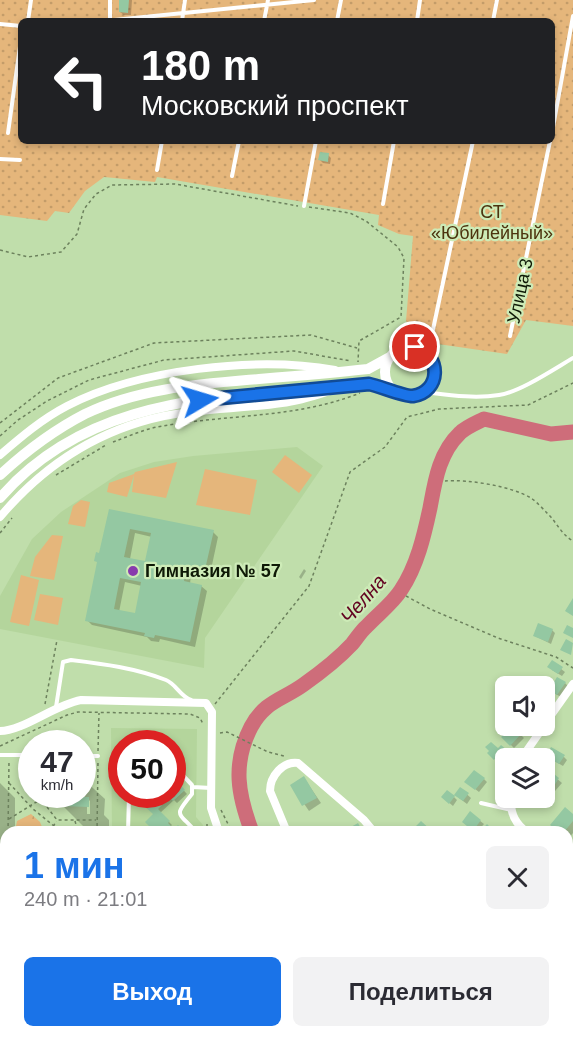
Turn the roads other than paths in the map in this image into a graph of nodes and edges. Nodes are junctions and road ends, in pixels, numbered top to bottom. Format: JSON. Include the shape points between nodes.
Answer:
{"nodes":[{"id":1,"x":31,"y":0,"type":"edge"},
{"id":2,"x":110,"y":0,"type":"edge"},
{"id":3,"x":185,"y":0,"type":"edge"},
{"id":4,"x":314,"y":0,"type":"edge"},
{"id":5,"x":341,"y":0,"type":"edge"},
{"id":6,"x":420,"y":0,"type":"edge"},
{"id":7,"x":497,"y":0,"type":"edge"},
{"id":8,"x":268,"y":2,"type":"edge"},
{"id":9,"x":183,"y":14,"type":"junction"},
{"id":10,"x":573,"y":16,"type":"edge"},
{"id":11,"x":28,"y":18,"type":"edge"},
{"id":12,"x":110,"y":18,"type":"edge"},
{"id":13,"x":134,"y":18,"type":"edge"},
{"id":14,"x":182,"y":18,"type":"edge"},
{"id":15,"x":265,"y":18,"type":"edge"},
{"id":16,"x":338,"y":18,"type":"edge"},
{"id":17,"x":417,"y":18,"type":"edge"},
{"id":18,"x":494,"y":18,"type":"edge"},
{"id":19,"x":0,"y":24,"type":"edge"},
{"id":20,"x":18,"y":26,"type":"edge"},
{"id":21,"x":18,"y":61,"type":"edge"},
{"id":22,"x":555,"y":116,"type":"edge"},
{"id":23,"x":8,"y":133,"type":"dead end"},
{"id":24,"x":161,"y":144,"type":"edge"},
{"id":25,"x":238,"y":144,"type":"edge"},
{"id":26,"x":315,"y":144,"type":"edge"},
{"id":27,"x":393,"y":144,"type":"edge"},
{"id":28,"x":472,"y":144,"type":"edge"},
{"id":29,"x":549,"y":144,"type":"edge"},
{"id":30,"x":0,"y":159,"type":"edge"},
{"id":31,"x":20,"y":160,"type":"dead end"},
{"id":32,"x":157,"y":170,"type":"dead end"},
{"id":33,"x":232,"y":176,"type":"dead end"},
{"id":34,"x":383,"y":204,"type":"dead end"},
{"id":35,"x":304,"y":206,"type":"road end"},
{"id":36,"x":510,"y":336,"type":"dead end"},
{"id":37,"x":431,"y":339,"type":"dead end"},
{"id":38,"x":390,"y":357,"type":"junction"},
{"id":39,"x":573,"y":358,"type":"edge"},
{"id":40,"x":345,"y":372,"type":"junction"},
{"id":41,"x":345,"y":386,"type":"junction"},
{"id":42,"x":395,"y":391,"type":"junction"},
{"id":43,"x":425,"y":392,"type":"junction"},
{"id":44,"x":0,"y":455,"type":"edge"},
{"id":45,"x":0,"y":475,"type":"edge"},
{"id":46,"x":0,"y":498,"type":"edge"},
{"id":47,"x":0,"y":517,"type":"edge"},
{"id":48,"x":573,"y":684,"type":"edge"},
{"id":49,"x":194,"y":701,"type":"junction"},
{"id":50,"x":55,"y":708,"type":"junction"},
{"id":51,"x":555,"y":710,"type":"edge"},
{"id":52,"x":0,"y":731,"type":"edge"},
{"id":53,"x":0,"y":755,"type":"edge"},
{"id":54,"x":18,"y":755,"type":"edge"},
{"id":55,"x":186,"y":779,"type":"edge"},
{"id":56,"x":193,"y":787,"type":"junction"},
{"id":57,"x":211,"y":788,"type":"junction"},
{"id":58,"x":480,"y":803,"type":"dead end"},
{"id":59,"x":129,"y":808,"type":"edge"},
{"id":60,"x":512,"y":808,"type":"edge"},
{"id":61,"x":512,"y":811,"type":"junction"},
{"id":62,"x":129,"y":826,"type":"edge"},
{"id":63,"x":190,"y":826,"type":"edge"},
{"id":64,"x":217,"y":826,"type":"edge"},
{"id":65,"x":285,"y":826,"type":"edge"},
{"id":66,"x":369,"y":826,"type":"edge"},
{"id":67,"x":519,"y":826,"type":"edge"}],
"edges":[{"from":1,"to":11,"type":"lane"},
{"from":2,"to":12,"type":"lane"},
{"from":3,"to":9,"type":"lane"},
{"from":4,"to":8,"type":"lane"},
{"from":5,"to":16,"type":"lane"},
{"from":6,"to":17,"type":"lane"},
{"from":7,"to":18,"type":"lane"},
{"from":8,"to":9,"type":"lane"},
{"from":8,"to":15,"type":"lane"},
{"from":9,"to":13,"type":"lane"},
{"from":9,"to":14,"type":"lane"},
{"from":10,"to":22,"type":"lane"},
{"from":19,"to":20,"type":"lane"},
{"from":21,"to":23,"type":"lane"},
{"from":24,"to":32,"type":"lane"},
{"from":25,"to":33,"type":"lane"},
{"from":26,"to":35,"type":"lane"},
{"from":27,"to":34,"type":"lane"},
{"from":28,"to":37,"type":"lane"},
{"from":29,"to":36,"type":"lane","name":"Улица 3"},
{"from":30,"to":31,"type":"lane"},
{"from":38,"to":40,"type":"main road","via":[[368,369],[358,364]]},
{"from":38,"to":42,"type":"main road","via":[[385,377]]},
{"from":38,"to":43,"type":"main road","via":[[408,347],[428,353],[435,375]]},
{"from":39,"to":43,"type":"lane","via":[[501,395],[461,397]]},
{"from":40,"to":44,"type":"street","via":[[306,364],[259,363],[130,382],[65,407]]},
{"from":40,"to":45,"type":"main road","via":[[199,384],[121,400],[52,432]]},
{"from":41,"to":42,"type":"main road","via":[[369,384]]},
{"from":41,"to":46,"type":"main road","via":[[217,397],[118,418],[58,448]]},
{"from":41,"to":47,"type":"street","via":[[282,404],[165,416],[106,434],[47,471]]},
{"from":42,"to":43,"type":"main road","via":[[412,397]]},
{"from":48,"to":51,"type":"street"},
{"from":49,"to":50,"type":"street","via":[[87,700]]},
{"from":49,"to":50,"type":"lane","via":[[183,697],[170,681],[123,666],[71,660],[63,662]]},
{"from":49,"to":57,"type":"street","via":[[206,702],[212,709]]},
{"from":50,"to":52,"type":"street","via":[[14,729]]},
{"from":53,"to":54,"type":"lane"},
{"from":55,"to":56,"type":"lane"},
{"from":56,"to":57,"type":"lane"},
{"from":56,"to":63,"type":"lane","via":[[180,812]]},
{"from":57,"to":64,"type":"street"},
{"from":58,"to":61,"type":"lane"},
{"from":59,"to":62,"type":"lane"},
{"from":60,"to":61,"type":"street"},
{"from":61,"to":67,"type":"street"},
{"from":65,"to":66,"type":"street","via":[[270,785],[286,764],[298,763]]}]}
